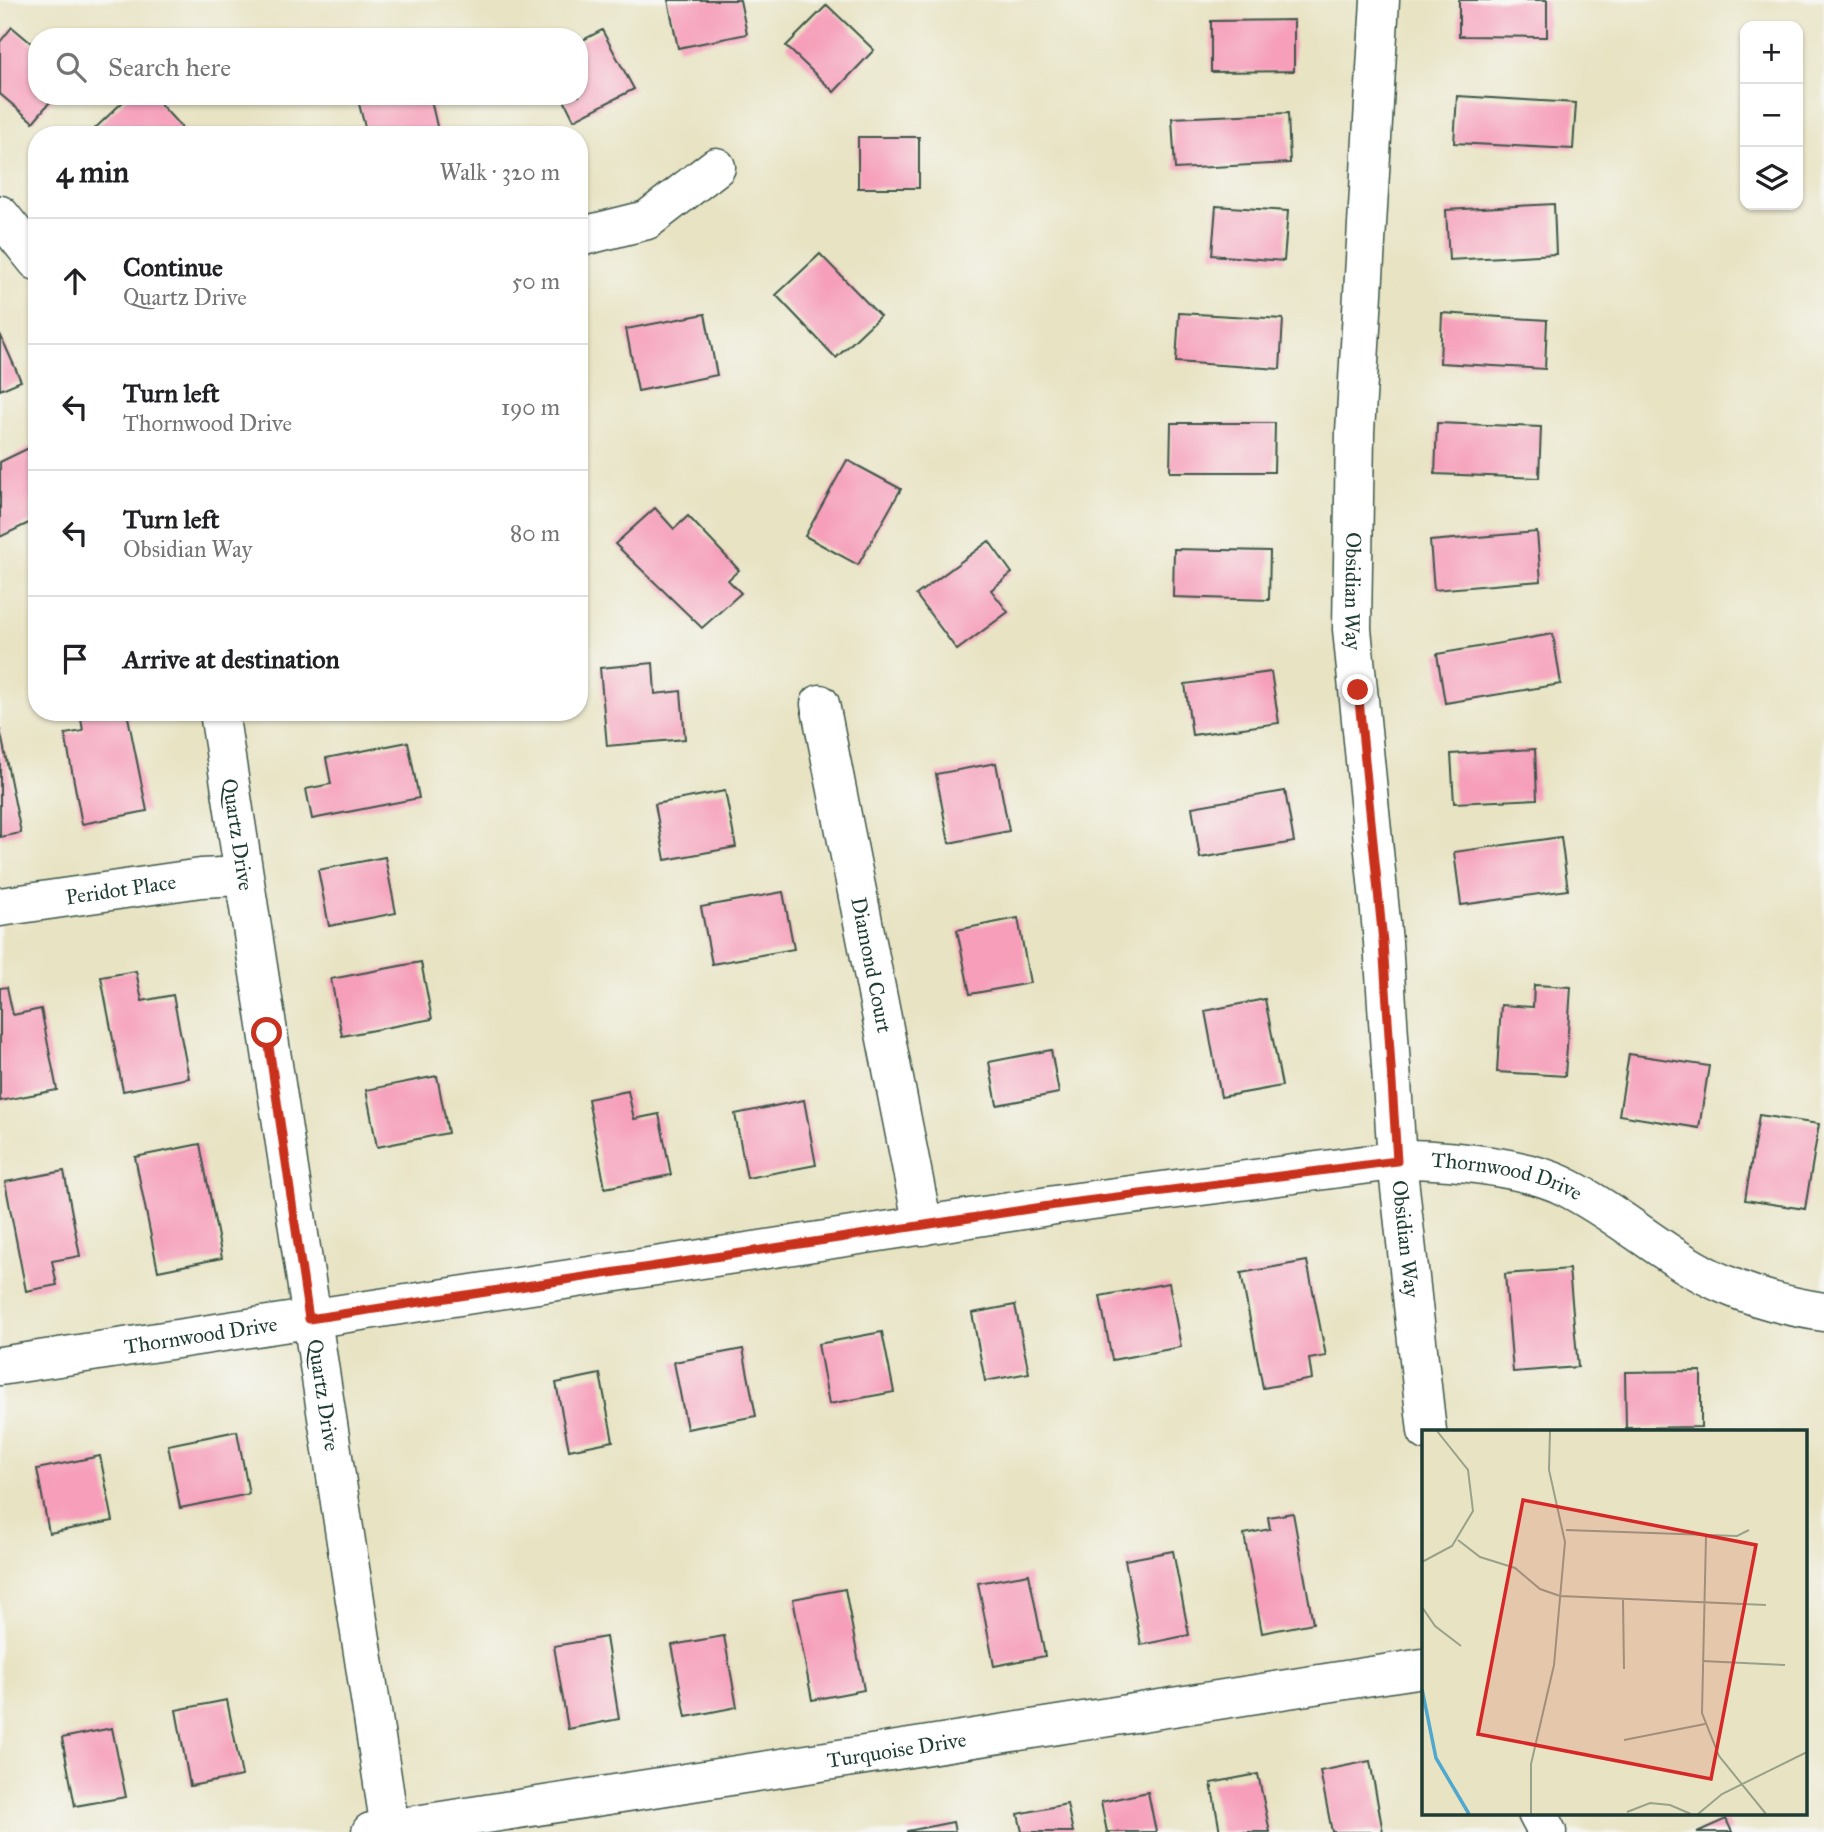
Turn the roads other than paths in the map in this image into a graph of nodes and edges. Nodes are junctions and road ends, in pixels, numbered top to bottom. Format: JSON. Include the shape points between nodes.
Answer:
{"nodes":[{"id":1,"x":1380,"y":0,"type":"edge"},
{"id":2,"x":716,"y":167,"type":"dead end"},
{"id":3,"x":0,"y":215,"type":"edge"},
{"id":4,"x":588,"y":235,"type":"edge"},
{"id":5,"x":28,"y":250,"type":"edge"},
{"id":6,"x":820,"y":704,"type":"dead end"},
{"id":7,"x":220,"y":721,"type":"edge"},
{"id":8,"x":242,"y":876,"type":"junction"},
{"id":9,"x":0,"y":908,"type":"edge"},
{"id":10,"x":1397,"y":1161,"type":"junction"},
{"id":11,"x":923,"y":1226,"type":"junction"},
{"id":12,"x":1824,"y":1312,"type":"edge"},
{"id":13,"x":309,"y":1319,"type":"junction"},
{"id":14,"x":0,"y":1366,"type":"edge"},
{"id":15,"x":1427,"y":1430,"type":"edge"},
{"id":16,"x":1422,"y":1668,"type":"edge"},
{"id":17,"x":1538,"y":1814,"type":"edge"},
{"id":18,"x":380,"y":1830,"type":"edge"},
{"id":19,"x":1547,"y":1832,"type":"edge"}],
"edges":[{"from":1,"to":10,"type":"street","name":"Obsidian Way","via":[[1355,432],[1352,629],[1383,942]]},
{"from":2,"to":4,"type":"street","via":[[647,220]]},
{"from":3,"to":5,"type":"street"},
{"from":6,"to":11,"type":"street","name":"Diamond Court"},
{"from":7,"to":8,"type":"street","name":"Quartz Drive"},
{"from":8,"to":9,"type":"street","name":"Peridot Place"},
{"from":8,"to":13,"type":"street","name":"Quartz Drive"},
{"from":10,"to":11,"type":"street","name":"Thornwood Drive"},
{"from":10,"to":12,"type":"street","name":"Thornwood Drive","via":[[1449,1160],[1564,1186],[1725,1285],[1788,1307]]},
{"from":10,"to":15,"type":"street","name":"Obsidian Way"},
{"from":11,"to":13,"type":"street","name":"Thornwood Drive"},
{"from":13,"to":14,"type":"street","name":"Thornwood Drive"},
{"from":13,"to":18,"type":"street","name":"Quartz Drive"},
{"from":16,"to":18,"type":"street","name":"Turquoise Drive"},
{"from":17,"to":19,"type":"street"}]}
